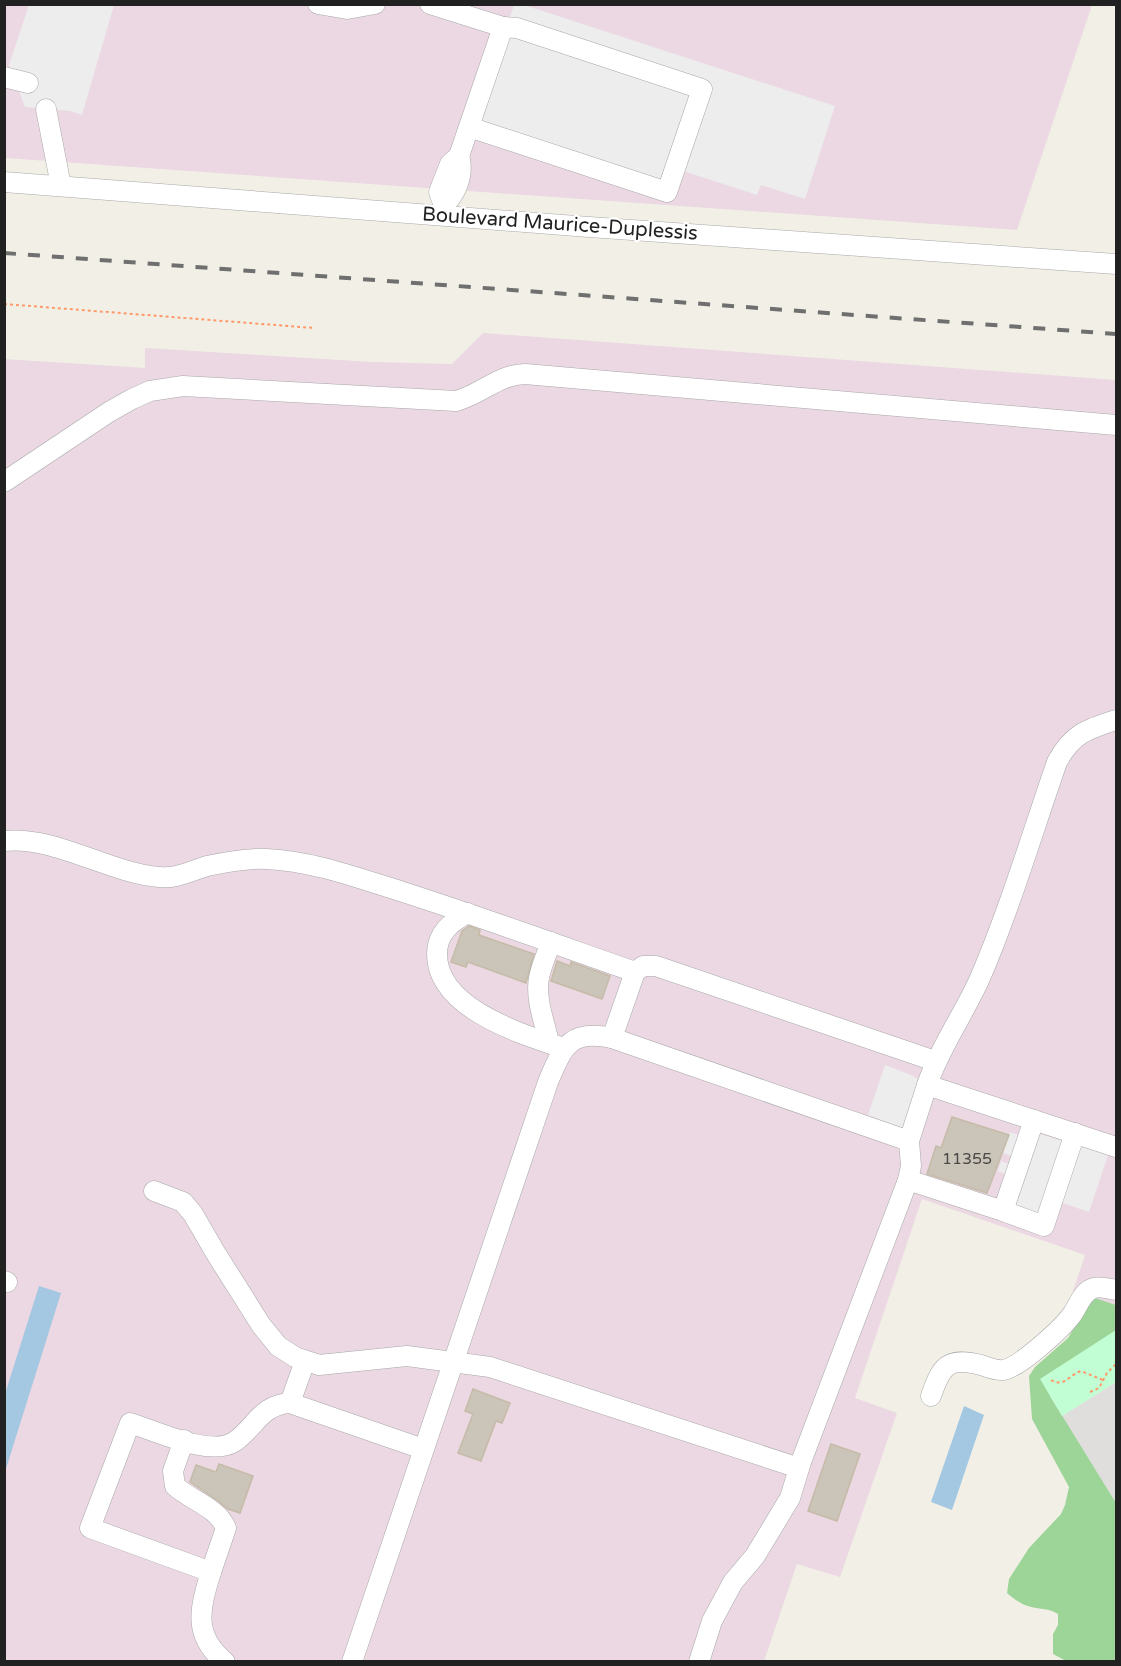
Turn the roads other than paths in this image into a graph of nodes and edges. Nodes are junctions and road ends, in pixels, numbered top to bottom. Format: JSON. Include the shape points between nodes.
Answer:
{"nodes":[{"id":1,"x":318,"y":4,"type":"edge"},
{"id":2,"x":430,"y":4,"type":"edge"},
{"id":3,"x":370,"y":5,"type":"edge"},
{"id":4,"x":502,"y":27,"type":"junction"},
{"id":5,"x":4,"y":77,"type":"edge"},
{"id":6,"x":28,"y":83,"type":"dead end"},
{"id":7,"x":46,"y":109,"type":"dead end"},
{"id":8,"x":469,"y":127,"type":"junction"},
{"id":9,"x":4,"y":182,"type":"edge"},
{"id":10,"x":61,"y":186,"type":"junction"},
{"id":11,"x":442,"y":209,"type":"junction"},
{"id":12,"x":1116,"y":264,"type":"edge"},
{"id":13,"x":1116,"y":425,"type":"edge"},
{"id":14,"x":4,"y":482,"type":"edge"},
{"id":15,"x":1116,"y":720,"type":"edge"},
{"id":16,"x":4,"y":841,"type":"edge"},
{"id":17,"x":468,"y":913,"type":"junction"},
{"id":18,"x":551,"y":942,"type":"junction"},
{"id":19,"x":635,"y":972,"type":"junction"},
{"id":20,"x":612,"y":1038,"type":"junction"},
{"id":21,"x":556,"y":1046,"type":"junction"},
{"id":22,"x":935,"y":1061,"type":"junction"},
{"id":23,"x":927,"y":1085,"type":"junction"},
{"id":24,"x":1034,"y":1120,"type":"junction"},
{"id":25,"x":1075,"y":1133,"type":"junction"},
{"id":26,"x":909,"y":1141,"type":"junction"},
{"id":27,"x":1116,"y":1147,"type":"edge"},
{"id":28,"x":908,"y":1180,"type":"junction"},
{"id":29,"x":154,"y":1191,"type":"dead end"},
{"id":30,"x":1003,"y":1211,"type":"junction"},
{"id":31,"x":1116,"y":1290,"type":"edge"},
{"id":32,"x":305,"y":1361,"type":"junction"},
{"id":33,"x":453,"y":1362,"type":"junction"},
{"id":34,"x":931,"y":1396,"type":"dead end"},
{"id":35,"x":290,"y":1403,"type":"junction"},
{"id":36,"x":184,"y":1440,"type":"junction"},
{"id":37,"x":423,"y":1449,"type":"junction"},
{"id":38,"x":799,"y":1468,"type":"junction"},
{"id":39,"x":211,"y":1572,"type":"junction"},
{"id":40,"x":225,"y":1662,"type":"edge"},
{"id":41,"x":352,"y":1662,"type":"edge"},
{"id":42,"x":699,"y":1662,"type":"edge"}],
"edges":[{"from":1,"to":3,"type":"street","via":[[347,9]]},
{"from":2,"to":4,"type":"street"},
{"from":4,"to":8,"type":"street"},
{"from":4,"to":8,"type":"street","via":[[517,28],[702,88],[667,192]]},
{"from":5,"to":6,"type":"street"},
{"from":7,"to":10,"type":"street"},
{"from":8,"to":11,"type":"street","via":[[459,156],[462,167],[453,195]]},
{"from":9,"to":10,"type":"street","name":"Boulevard Maurice-Duplessis"},
{"from":10,"to":11,"type":"street","name":"Boulevard Maurice-Duplessis"},
{"from":11,"to":12,"type":"street","name":"Boulevard Maurice-Duplessis"},
{"from":13,"to":14,"type":"street","via":[[525,374],[502,378],[456,401],[183,386],[150,391],[132,399]]},
{"from":15,"to":22,"type":"street","via":[[1084,730],[1064,748],[981,976]]},
{"from":16,"to":17,"type":"street","via":[[39,843],[159,877],[240,860],[296,863],[335,871]]},
{"from":17,"to":18,"type":"street"},
{"from":17,"to":21,"type":"street","via":[[453,921],[440,937],[437,956],[442,978],[476,1011]]},
{"from":18,"to":19,"type":"street"},
{"from":18,"to":21,"type":"street","via":[[539,985],[540,1003]]},
{"from":19,"to":20,"type":"street"},
{"from":19,"to":22,"type":"street","via":[[643,966],[656,966]]},
{"from":20,"to":21,"type":"street","via":[[586,1035]]},
{"from":20,"to":26,"type":"street"},
{"from":21,"to":33,"type":"street","via":[[548,1082]]},
{"from":22,"to":23,"type":"street"},
{"from":23,"to":24,"type":"street"},
{"from":23,"to":26,"type":"street"},
{"from":24,"to":25,"type":"street"},
{"from":24,"to":30,"type":"street"},
{"from":25,"to":27,"type":"street"},
{"from":25,"to":30,"type":"street","via":[[1044,1226]]},
{"from":26,"to":28,"type":"street"},
{"from":28,"to":30,"type":"street"},
{"from":28,"to":38,"type":"street"},
{"from":29,"to":32,"type":"street","via":[[183,1202],[194,1214],[261,1325],[278,1346]]},
{"from":31,"to":34,"type":"street","via":[[1097,1287],[1087,1292],[1071,1316],[1035,1351],[1003,1370],[964,1362],[945,1367]]},
{"from":32,"to":33,"type":"street","via":[[319,1365],[407,1356]]},
{"from":32,"to":35,"type":"street"},
{"from":33,"to":37,"type":"street"},
{"from":33,"to":38,"type":"street","via":[[489,1367]]},
{"from":35,"to":36,"type":"street","via":[[266,1410],[233,1443],[219,1447]]},
{"from":35,"to":37,"type":"street"},
{"from":36,"to":39,"type":"street","via":[[173,1472],[175,1486],[223,1519],[226,1528]]},
{"from":36,"to":39,"type":"street","via":[[130,1423],[90,1528]]},
{"from":37,"to":41,"type":"street"},
{"from":38,"to":42,"type":"street","via":[[790,1498],[712,1621]]},
{"from":39,"to":40,"type":"street","via":[[200,1612],[201,1627],[207,1643]]}]}
